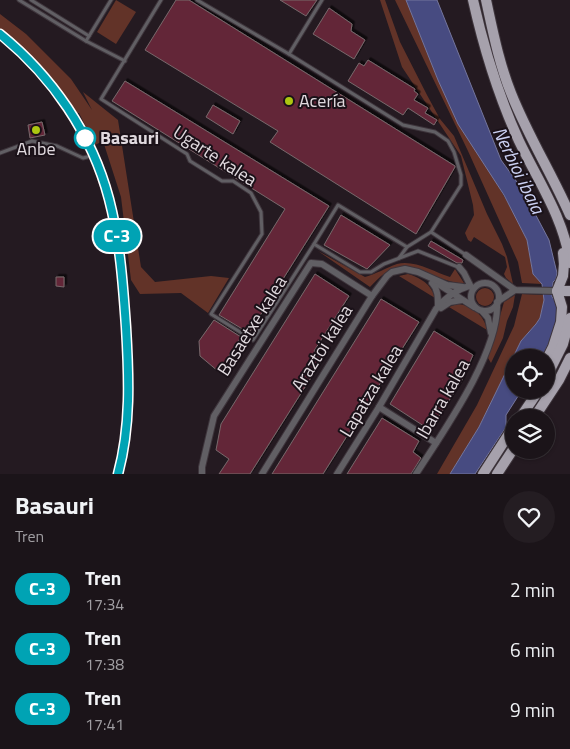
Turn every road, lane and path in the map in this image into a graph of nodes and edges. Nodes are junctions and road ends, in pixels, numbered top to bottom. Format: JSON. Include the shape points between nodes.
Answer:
{"nodes":[{"id":1,"x":19,"y":0,"type":"edge"},
{"id":2,"x":31,"y":0,"type":"edge"},
{"id":3,"x":111,"y":0,"type":"edge"},
{"id":4,"x":161,"y":0,"type":"edge"},
{"id":5,"x":198,"y":0,"type":"edge"},
{"id":6,"x":322,"y":0,"type":"edge"},
{"id":7,"x":473,"y":0,"type":"edge"},
{"id":8,"x":486,"y":0,"type":"edge"},
{"id":9,"x":89,"y":36,"type":"junction"},
{"id":10,"x":86,"y":41,"type":"junction"},
{"id":11,"x":289,"y":54,"type":"junction"},
{"id":12,"x":125,"y":61,"type":"junction"},
{"id":13,"x":510,"y":120,"type":"junction"},
{"id":14,"x":0,"y":153,"type":"edge"},
{"id":15,"x":87,"y":158,"type":"dead end"},
{"id":16,"x":570,"y":215,"type":"edge"},
{"id":17,"x":431,"y":232,"type":"junction"},
{"id":18,"x":314,"y":244,"type":"junction"},
{"id":19,"x":407,"y":247,"type":"junction"},
{"id":20,"x":466,"y":256,"type":"joint"},
{"id":21,"x":399,"y":259,"type":"junction"},
{"id":22,"x":570,"y":263,"type":"edge"},
{"id":23,"x":459,"y":267,"type":"joint"},
{"id":24,"x":426,"y":276,"type":"junction"},
{"id":25,"x":490,"y":284,"type":"junction"},
{"id":26,"x":468,"y":287,"type":"junction"},
{"id":27,"x":512,"y":289,"type":"junction"},
{"id":28,"x":557,"y":291,"type":"junction"},
{"id":29,"x":569,"y":291,"type":"edge"},
{"id":30,"x":451,"y":294,"type":"junction"},
{"id":31,"x":372,"y":296,"type":"junction"},
{"id":32,"x":462,"y":300,"type":"junction"},
{"id":33,"x":497,"y":303,"type":"junction"},
{"id":34,"x":438,"y":307,"type":"junction"},
{"id":35,"x":475,"y":307,"type":"junction"},
{"id":36,"x":482,"y":311,"type":"junction"},
{"id":37,"x":570,"y":318,"type":"edge"},
{"id":38,"x":429,"y":323,"type":"junction"},
{"id":39,"x":491,"y":336,"type":"junction"},
{"id":40,"x":552,"y":349,"type":"edge"},
{"id":41,"x":570,"y":358,"type":"edge"},
{"id":42,"x":555,"y":360,"type":"edge"},
{"id":43,"x":570,"y":373,"type":"edge"},
{"id":44,"x":545,"y":403,"type":"junction"},
{"id":45,"x":379,"y":407,"type":"junction"},
{"id":46,"x":541,"y":409,"type":"edge"},
{"id":47,"x":505,"y":440,"type":"edge"},
{"id":48,"x":436,"y":443,"type":"junction"},
{"id":49,"x":507,"y":459,"type":"edge"},
{"id":50,"x":202,"y":474,"type":"edge"},
{"id":51,"x":262,"y":474,"type":"edge"},
{"id":52,"x":337,"y":474,"type":"edge"},
{"id":53,"x":416,"y":474,"type":"edge"},
{"id":54,"x":483,"y":474,"type":"edge"},
{"id":55,"x":497,"y":474,"type":"edge"}],
"edges":[{"from":1,"to":10,"type":"lane"},
{"from":2,"to":9,"type":"lane"},
{"from":3,"to":9,"type":"lane"},
{"from":4,"to":12,"type":"lane","name":"Ugarte kalea"},
{"from":5,"to":11,"type":"lane"},
{"from":6,"to":11,"type":"lane"},
{"from":7,"to":13,"type":"main road","via":[[487,60]]},
{"from":8,"to":16,"type":"main road","via":[[511,94]]},
{"from":9,"to":10,"type":"lane"},
{"from":10,"to":12,"type":"lane"},
{"from":11,"to":17,"type":"lane","via":[[403,125],[435,132],[448,141],[461,175],[461,185]]},
{"from":12,"to":18,"type":"lane","name":"Ugarte kalea","via":[[101,100],[187,154],[190,161],[222,181],[233,181],[252,193],[261,212],[262,234],[211,314],[253,340]]},
{"from":13,"to":22,"type":"main road","via":[[561,225]]},
{"from":13,"to":28,"type":"main road","via":[[559,238],[564,264]]},
{"from":14,"to":15,"type":"lane","via":[[32,141],[57,146]]},
{"from":17,"to":19,"type":"lane"},
{"from":17,"to":20,"type":"lane"},
{"from":18,"to":19,"type":"lane","name":"Ugarte kalea","via":[[338,205]]},
{"from":18,"to":21,"type":"lane","via":[[360,272],[371,272]]},
{"from":19,"to":21,"type":"lane"},
{"from":20,"to":27,"type":"street"},
{"from":21,"to":23,"type":"lane","via":[[418,251]]},
{"from":23,"to":26,"type":"street"},
{"from":24,"to":26,"type":"street","via":[[447,285]]},
{"from":24,"to":30,"type":"street"},
{"from":24,"to":31,"type":"street","name":"Araztoi kalea","via":[[405,269],[392,272]]},
{"from":24,"to":34,"type":"street","via":[[435,286]]},
{"from":25,"to":26,"type":"street"},
{"from":25,"to":27,"type":"street"},
{"from":25,"to":33,"type":"street","via":[[498,294]]},
{"from":26,"to":30,"type":"street"},
{"from":26,"to":35,"type":"street"},
{"from":27,"to":28,"type":"street"},
{"from":27,"to":33,"type":"street"},
{"from":28,"to":29,"type":"main road"},
{"from":28,"to":40,"type":"main road","via":[[562,307],[561,322]]},
{"from":30,"to":32,"type":"street"},
{"from":30,"to":34,"type":"street"},
{"from":31,"to":50,"type":"street","name":"Basaetxe kalea","via":[[322,264],[311,263],[214,416]]},
{"from":31,"to":51,"type":"street","name":"Araztoi kalea"},
{"from":32,"to":35,"type":"street"},
{"from":32,"to":38,"type":"street","via":[[446,304]]},
{"from":33,"to":36,"type":"street","via":[[491,310]]},
{"from":33,"to":39,"type":"street","name":"Ibarra kalea"},
{"from":34,"to":38,"type":"street"},
{"from":35,"to":36,"type":"street"},
{"from":36,"to":39,"type":"street","via":[[490,323]]},
{"from":37,"to":42,"type":"main road"},
{"from":38,"to":45,"type":"street","name":"Lapatza kalea"},
{"from":39,"to":48,"type":"street","name":"Ibarra kalea","via":[[470,386]]},
{"from":41,"to":44,"type":"main road"},
{"from":43,"to":44,"type":"main road"},
{"from":44,"to":46,"type":"main road"},
{"from":45,"to":48,"type":"street"},
{"from":45,"to":52,"type":"street","name":"Lapatza kalea"},
{"from":47,"to":54,"type":"main road"},
{"from":48,"to":53,"type":"street","name":"Ibarra kalea"},
{"from":49,"to":55,"type":"main road"}]}
